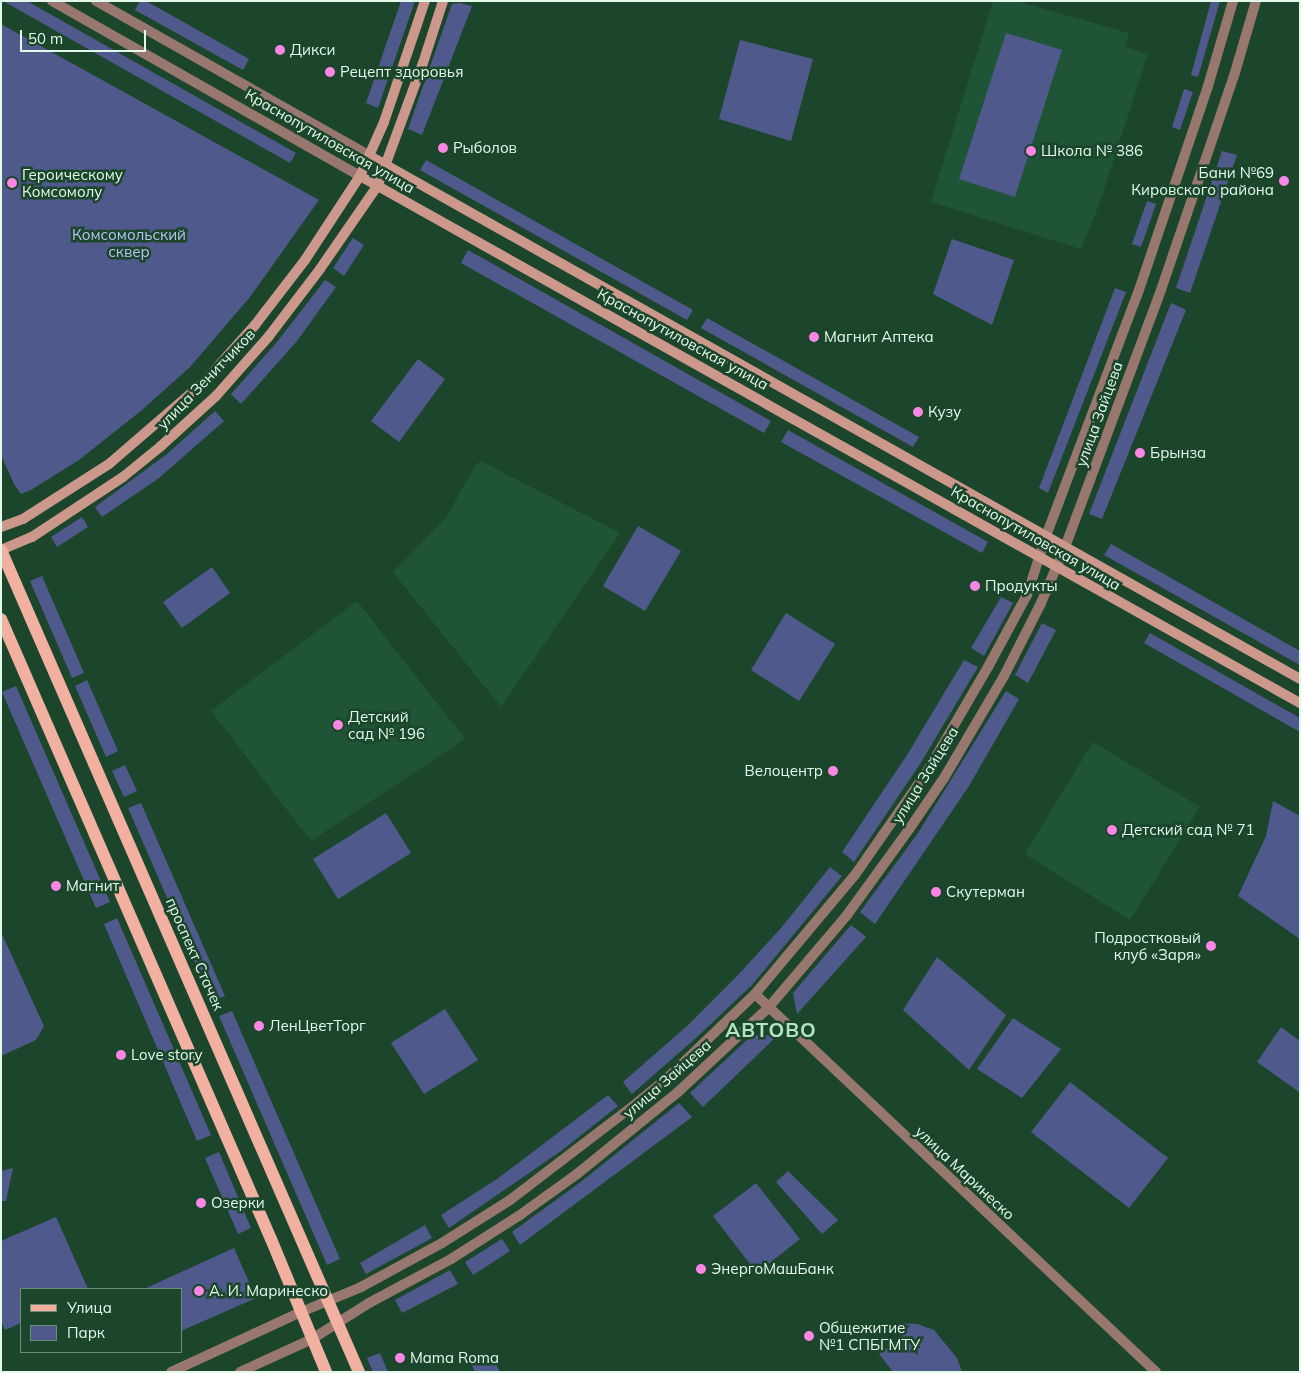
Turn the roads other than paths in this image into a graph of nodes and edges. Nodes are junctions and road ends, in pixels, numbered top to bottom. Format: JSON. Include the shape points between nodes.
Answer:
{"nodes":[{"id":1,"x":52,"y":1,"type":"edge"},
{"id":2,"x":96,"y":1,"type":"edge"},
{"id":3,"x":425,"y":1,"type":"edge"},
{"id":4,"x":443,"y":1,"type":"edge"},
{"id":5,"x":1233,"y":1,"type":"edge"},
{"id":6,"x":1256,"y":1,"type":"edge"},
{"id":7,"x":368,"y":160,"type":"junction"},
{"id":8,"x":386,"y":165,"type":"junction"},
{"id":9,"x":360,"y":176,"type":"junction"},
{"id":10,"x":380,"y":180,"type":"junction"},
{"id":11,"x":1,"y":528,"type":"edge"},
{"id":12,"x":1046,"y":536,"type":"junction"},
{"id":13,"x":1064,"y":546,"type":"junction"},
{"id":14,"x":1,"y":550,"type":"edge"},
{"id":15,"x":1040,"y":556,"type":"junction"},
{"id":16,"x":1057,"y":566,"type":"junction"},
{"id":17,"x":1,"y":620,"type":"edge"},
{"id":18,"x":1300,"y":678,"type":"edge"},
{"id":19,"x":1300,"y":703,"type":"edge"},
{"id":20,"x":756,"y":994,"type":"junction"},
{"id":21,"x":768,"y":1007,"type":"junction"},
{"id":22,"x":328,"y":1301,"type":"junction"},
{"id":23,"x":301,"y":1312,"type":"junction"},
{"id":24,"x":337,"y":1323,"type":"junction"},
{"id":25,"x":312,"y":1338,"type":"junction"},
{"id":26,"x":171,"y":1372,"type":"edge"},
{"id":27,"x":240,"y":1372,"type":"edge"},
{"id":28,"x":326,"y":1372,"type":"edge"},
{"id":29,"x":359,"y":1372,"type":"edge"},
{"id":30,"x":1156,"y":1372,"type":"edge"}],
"edges":[{"from":1,"to":9,"type":"street","name":"Краснопутиловская улица"},
{"from":2,"to":7,"type":"street","name":"Краснопутиловская улица"},
{"from":3,"to":7,"type":"main road","name":"улица Зенитчиков","via":[[407,59]]},
{"from":4,"to":8,"type":"main road","name":"улица Зенитчиков"},
{"from":5,"to":12,"type":"street","name":"улица Зайцева","via":[[1208,86],[1139,290]]},
{"from":6,"to":13,"type":"street","name":"улица Зайцева","via":[[1164,281]]},
{"from":7,"to":8,"type":"main road","name":"Краснопутиловская улица"},
{"from":7,"to":9,"type":"main road","name":"улица Зенитчиков"},
{"from":8,"to":10,"type":"main road","name":"улица Зенитчиков"},
{"from":8,"to":12,"type":"main road","name":"Краснопутиловская улица"},
{"from":9,"to":10,"type":"main road","name":"Краснопутиловская улица"},
{"from":9,"to":11,"type":"main road","name":"улица Зенитчиков","via":[[305,260],[255,325],[203,383],[109,464],[23,519]]},
{"from":10,"to":14,"type":"main road","name":"улица Зенитчиков","via":[[270,336],[216,396],[122,477],[32,537]]},
{"from":10,"to":15,"type":"main road","name":"Краснопутиловская улица"},
{"from":12,"to":13,"type":"main road","name":"Краснопутиловская улица"},
{"from":12,"to":15,"type":"street","name":"улица Зайцева"},
{"from":13,"to":16,"type":"street","name":"улица Зайцева"},
{"from":13,"to":18,"type":"main road","name":"Краснопутиловская улица"},
{"from":14,"to":22,"type":"main road","name":"проспект Стачек"},
{"from":15,"to":16,"type":"main road","name":"Краснопутиловская улица"},
{"from":15,"to":20,"type":"street","name":"улица Зайцева","via":[[1027,596],[928,770],[855,875]]},
{"from":16,"to":19,"type":"main road","name":"Краснопутиловская улица"},
{"from":16,"to":21,"type":"street","name":"улица Зайцева","via":[[1004,676],[934,792],[847,915]]},
{"from":17,"to":23,"type":"main road"},
{"from":20,"to":21,"type":"street","name":"улица Маринеско"},
{"from":20,"to":22,"type":"street","name":"улица Зайцева","via":[[653,1090],[510,1200],[442,1243]]},
{"from":21,"to":24,"type":"street","name":"улица Зайцева","via":[[678,1092],[570,1179],[451,1259]]},
{"from":21,"to":30,"type":"street","name":"улица Маринеско"},
{"from":22,"to":23,"type":"street","name":"улица Зайцева"},
{"from":22,"to":24,"type":"main road","name":"проспект Стачек"},
{"from":23,"to":25,"type":"main road"},
{"from":23,"to":26,"type":"street","name":"улица Зайцева"},
{"from":24,"to":25,"type":"street","name":"улица Зайцева"},
{"from":24,"to":29,"type":"main road","name":"проспект Стачек"},
{"from":25,"to":27,"type":"street","name":"улица Зайцева"},
{"from":25,"to":28,"type":"main road"}]}
